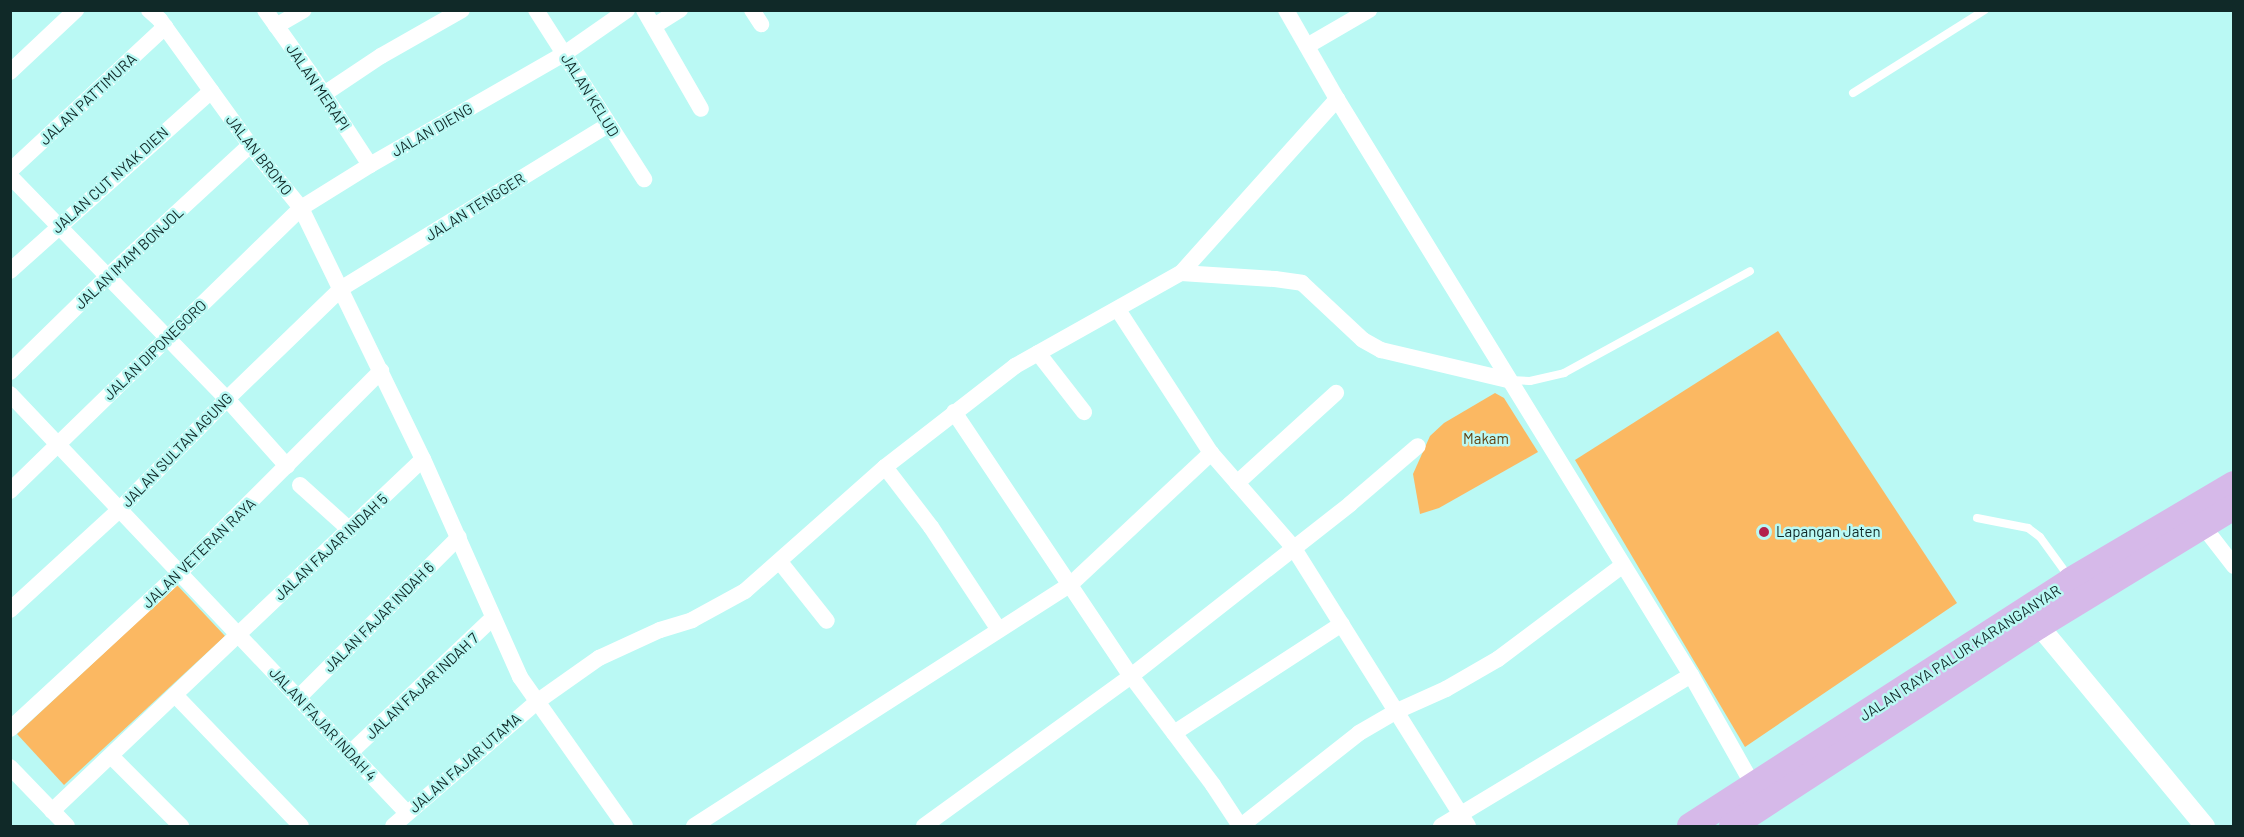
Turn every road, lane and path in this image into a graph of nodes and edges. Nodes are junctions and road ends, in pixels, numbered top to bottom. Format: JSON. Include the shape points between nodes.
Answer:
{"nodes":[{"id":1,"x":76,"y":10,"type":"edge"},
{"id":2,"x":265,"y":10,"type":"edge"},
{"id":3,"x":304,"y":10,"type":"edge"},
{"id":4,"x":462,"y":10,"type":"edge"},
{"id":5,"x":536,"y":10,"type":"edge"},
{"id":6,"x":627,"y":10,"type":"edge"},
{"id":7,"x":644,"y":10,"type":"edge"},
{"id":8,"x":680,"y":10,"type":"edge"},
{"id":9,"x":1286,"y":10,"type":"edge"},
{"id":10,"x":1369,"y":10,"type":"edge"},
{"id":11,"x":1985,"y":10,"type":"edge"},
{"id":12,"x":161,"y":17,"type":"edge"},
{"id":13,"x":276,"y":26,"type":"junction"},
{"id":14,"x":654,"y":27,"type":"junction"},
{"id":15,"x":1307,"y":46,"type":"junction"},
{"id":16,"x":564,"y":54,"type":"junction"},
{"id":17,"x":10,"y":72,"type":"edge"},
{"id":18,"x":211,"y":91,"type":"junction"},
{"id":19,"x":1853,"y":93,"type":"dead end"},
{"id":20,"x":324,"y":94,"type":"junction"},
{"id":21,"x":1337,"y":99,"type":"junction"},
{"id":22,"x":701,"y":109,"type":"dead end"},
{"id":23,"x":608,"y":125,"type":"junction"},
{"id":24,"x":250,"y":145,"type":"junction"},
{"id":25,"x":370,"y":165,"type":"junction"},
{"id":26,"x":10,"y":171,"type":"edge"},
{"id":27,"x":10,"y":176,"type":"edge"},
{"id":28,"x":644,"y":180,"type":"dead end"},
{"id":29,"x":301,"y":208,"type":"junction"},
{"id":30,"x":59,"y":225,"type":"junction"},
{"id":31,"x":10,"y":271,"type":"edge"},
{"id":32,"x":1750,"y":271,"type":"dead end"},
{"id":33,"x":1181,"y":273,"type":"junction"},
{"id":34,"x":107,"y":277,"type":"junction"},
{"id":35,"x":342,"y":288,"type":"junction"},
{"id":36,"x":1118,"y":310,"type":"junction"},
{"id":37,"x":167,"y":338,"type":"junction"},
{"id":38,"x":1038,"y":353,"type":"junction"},
{"id":39,"x":381,"y":370,"type":"junction"},
{"id":40,"x":10,"y":372,"type":"edge"},
{"id":41,"x":1508,"y":380,"type":"junction"},
{"id":42,"x":1336,"y":393,"type":"dead end"},
{"id":43,"x":10,"y":394,"type":"edge"},
{"id":44,"x":227,"y":399,"type":"junction"},
{"id":45,"x":954,"y":412,"type":"junction"},
{"id":46,"x":1084,"y":412,"type":"dead end"},
{"id":47,"x":58,"y":446,"type":"junction"},
{"id":48,"x":1418,"y":446,"type":"dead end"},
{"id":49,"x":1211,"y":453,"type":"junction"},
{"id":50,"x":423,"y":459,"type":"junction"},
{"id":51,"x":287,"y":466,"type":"junction"},
{"id":52,"x":885,"y":467,"type":"junction"},
{"id":53,"x":1237,"y":483,"type":"junction"},
{"id":54,"x":300,"y":484,"type":"dead end"},
{"id":55,"x":2234,"y":484,"type":"edge"},
{"id":56,"x":10,"y":491,"type":"edge"},
{"id":57,"x":2234,"y":507,"type":"edge"},
{"id":58,"x":119,"y":510,"type":"junction"},
{"id":59,"x":1977,"y":518,"type":"dead end"},
{"id":60,"x":350,"y":530,"type":"junction"},
{"id":61,"x":2211,"y":536,"type":"junction"},
{"id":62,"x":459,"y":537,"type":"junction"},
{"id":63,"x":1293,"y":547,"type":"junction"},
{"id":64,"x":780,"y":562,"type":"junction"},
{"id":65,"x":1622,"y":566,"type":"junction"},
{"id":66,"x":2234,"y":566,"type":"edge"},
{"id":67,"x":179,"y":573,"type":"junction"},
{"id":68,"x":1071,"y":584,"type":"junction"},
{"id":69,"x":2078,"y":590,"type":"junction"},
{"id":70,"x":10,"y":609,"type":"edge"},
{"id":71,"x":494,"y":618,"type":"junction"},
{"id":72,"x":827,"y":621,"type":"dead end"},
{"id":73,"x":1342,"y":624,"type":"junction"},
{"id":74,"x":2042,"y":629,"type":"junction"},
{"id":75,"x":999,"y":630,"type":"junction"},
{"id":76,"x":238,"y":635,"type":"junction"},
{"id":77,"x":1691,"y":675,"type":"junction"},
{"id":78,"x":1131,"y":676,"type":"junction"},
{"id":79,"x":176,"y":696,"type":"junction"},
{"id":80,"x":299,"y":697,"type":"junction"},
{"id":81,"x":538,"y":701,"type":"junction"},
{"id":82,"x":1397,"y":711,"type":"junction"},
{"id":83,"x":10,"y":729,"type":"edge"},
{"id":84,"x":1174,"y":733,"type":"junction"},
{"id":85,"x":350,"y":753,"type":"junction"},
{"id":86,"x":112,"y":757,"type":"junction"},
{"id":87,"x":10,"y":767,"type":"edge"},
{"id":88,"x":1759,"y":796,"type":"junction"},
{"id":89,"x":52,"y":812,"type":"junction"},
{"id":90,"x":407,"y":813,"type":"junction"},
{"id":91,"x":1464,"y":821,"type":"edge"},
{"id":92,"x":67,"y":826,"type":"edge"},
{"id":93,"x":181,"y":826,"type":"edge"},
{"id":94,"x":301,"y":826,"type":"edge"},
{"id":95,"x":393,"y":826,"type":"edge"},
{"id":96,"x":625,"y":826,"type":"edge"},
{"id":97,"x":694,"y":826,"type":"edge"},
{"id":98,"x":924,"y":826,"type":"edge"},
{"id":99,"x":1240,"y":826,"type":"edge"},
{"id":100,"x":1441,"y":826,"type":"edge"},
{"id":101,"x":1690,"y":826,"type":"edge"},
{"id":102,"x":1732,"y":826,"type":"edge"},
{"id":103,"x":2205,"y":826,"type":"edge"}],
"edges":[{"from":1,"to":17,"type":"street"},
{"from":2,"to":13,"type":"street","name":"JALAN MERAPI"},
{"from":3,"to":13,"type":"street"},
{"from":4,"to":20,"type":"street"},
{"from":5,"to":16,"type":"street","name":"JALAN KELUD"},
{"from":6,"to":16,"type":"street","name":"JALAN DIENG"},
{"from":7,"to":14,"type":"street"},
{"from":8,"to":14,"type":"street"},
{"from":9,"to":15,"type":"street"},
{"from":10,"to":15,"type":"street"},
{"from":11,"to":19,"type":"lane"},
{"from":12,"to":18,"type":"street","name":"JALAN BROMO"},
{"from":12,"to":26,"type":"street","name":"JALAN PATTIMURA"},
{"from":13,"to":20,"type":"street","name":"JALAN MERAPI"},
{"from":14,"to":22,"type":"street"},
{"from":15,"to":21,"type":"street"},
{"from":16,"to":23,"type":"street","name":"JALAN KELUD"},
{"from":16,"to":25,"type":"street","name":"JALAN DIENG"},
{"from":18,"to":24,"type":"street","name":"JALAN BROMO"},
{"from":18,"to":30,"type":"street","name":"JALAN CUT NYAK DIEN"},
{"from":20,"to":25,"type":"street","name":"JALAN MERAPI"},
{"from":21,"to":33,"type":"street","name":"JALAN FAJAR UTAMA"},
{"from":21,"to":41,"type":"street"},
{"from":23,"to":28,"type":"street","name":"JALAN KELUD"},
{"from":23,"to":35,"type":"street","name":"JALAN TENGGER"},
{"from":24,"to":29,"type":"street","name":"JALAN BROMO"},
{"from":24,"to":34,"type":"street","name":"JALAN IMAM BONJOL"},
{"from":25,"to":29,"type":"street","name":"JALAN DIENG"},
{"from":27,"to":30,"type":"street"},
{"from":29,"to":35,"type":"street","name":"JALAN BROMO"},
{"from":29,"to":37,"type":"street","name":"JALAN DIPONEGORO"},
{"from":30,"to":31,"type":"street","name":"JALAN CUT NYAK DIEN"},
{"from":30,"to":34,"type":"street"},
{"from":32,"to":41,"type":"lane","via":[[1564,373],[1530,381]]},
{"from":33,"to":36,"type":"street","name":"JALAN FAJAR UTAMA"},
{"from":33,"to":41,"type":"street","via":[[1302,283],[1362,340],[1381,350]]},
{"from":34,"to":37,"type":"street"},
{"from":34,"to":40,"type":"street","name":"JALAN IMAM BONJOL"},
{"from":35,"to":39,"type":"street","name":"JALAN BROMO"},
{"from":35,"to":44,"type":"street","name":"JALAN SULTAN AGUNG"},
{"from":36,"to":38,"type":"street","name":"JALAN FAJAR UTAMA"},
{"from":36,"to":49,"type":"street"},
{"from":37,"to":44,"type":"street"},
{"from":37,"to":47,"type":"street","name":"JALAN DIPONEGORO"},
{"from":38,"to":45,"type":"street","name":"JALAN FAJAR UTAMA"},
{"from":38,"to":46,"type":"street"},
{"from":39,"to":50,"type":"street","name":"JALAN BROMO"},
{"from":39,"to":51,"type":"street","name":"JALAN VETERAN RAYA"},
{"from":41,"to":65,"type":"street"},
{"from":42,"to":53,"type":"street"},
{"from":43,"to":47,"type":"street","name":"JALAN FAJAR INDAH 4"},
{"from":44,"to":51,"type":"street"},
{"from":44,"to":58,"type":"street","name":"JALAN SULTAN AGUNG"},
{"from":45,"to":52,"type":"street","name":"JALAN FAJAR UTAMA"},
{"from":45,"to":68,"type":"street"},
{"from":47,"to":56,"type":"street","name":"JALAN DIPONEGORO"},
{"from":47,"to":58,"type":"street","name":"JALAN FAJAR INDAH 4"},
{"from":48,"to":63,"type":"street"},
{"from":49,"to":53,"type":"street"},
{"from":49,"to":68,"type":"street"},
{"from":50,"to":60,"type":"street","name":"JALAN FAJAR INDAH 5"},
{"from":50,"to":62,"type":"street","name":"JALAN BROMO"},
{"from":51,"to":67,"type":"street","name":"JALAN VETERAN RAYA"},
{"from":52,"to":64,"type":"street","name":"JALAN FAJAR UTAMA"},
{"from":52,"to":75,"type":"street","via":[[931,527]]},
{"from":53,"to":63,"type":"street"},
{"from":54,"to":60,"type":"street"},
{"from":55,"to":69,"type":"main road","name":"JALAN RAYA PALUR KARANGANYAR"},
{"from":57,"to":61,"type":"main road","name":"JALAN RAYA PALUR KARANGANYAR"},
{"from":58,"to":67,"type":"street","name":"JALAN FAJAR INDAH 4"},
{"from":58,"to":70,"type":"street","name":"JALAN SULTAN AGUNG"},
{"from":59,"to":69,"type":"lane","via":[[2028,528],[2040,537]]},
{"from":60,"to":76,"type":"street","name":"JALAN FAJAR INDAH 5"},
{"from":61,"to":66,"type":"street"},
{"from":61,"to":69,"type":"main road","name":"JALAN RAYA PALUR KARANGANYAR"},
{"from":62,"to":71,"type":"street","name":"JALAN BROMO"},
{"from":62,"to":80,"type":"street","name":"JALAN FAJAR INDAH 6"},
{"from":63,"to":73,"type":"street"},
{"from":63,"to":78,"type":"street"},
{"from":64,"to":72,"type":"street"},
{"from":64,"to":81,"type":"street","name":"JALAN FAJAR UTAMA","via":[[718,607],[599,658]]},
{"from":65,"to":77,"type":"street"},
{"from":65,"to":82,"type":"street","via":[[1498,659]]},
{"from":67,"to":76,"type":"street","name":"JALAN FAJAR INDAH 4"},
{"from":67,"to":83,"type":"street","name":"JALAN VETERAN RAYA"},
{"from":68,"to":75,"type":"street"},
{"from":68,"to":78,"type":"street"},
{"from":69,"to":74,"type":"main road","name":"JALAN RAYA PALUR KARANGANYAR"},
{"from":71,"to":81,"type":"street","name":"JALAN BROMO","via":[[520,676]]},
{"from":71,"to":85,"type":"street","name":"JALAN FAJAR INDAH 7"},
{"from":73,"to":82,"type":"street"},
{"from":73,"to":84,"type":"street"},
{"from":74,"to":88,"type":"main road","name":"JALAN RAYA PALUR KARANGANYAR"},
{"from":74,"to":103,"type":"street"},
{"from":75,"to":97,"type":"street"},
{"from":76,"to":79,"type":"street","name":"JALAN FAJAR INDAH 5"},
{"from":76,"to":80,"type":"street","name":"JALAN FAJAR INDAH 4"},
{"from":77,"to":88,"type":"street"},
{"from":77,"to":91,"type":"street"},
{"from":78,"to":84,"type":"street"},
{"from":78,"to":98,"type":"street"},
{"from":79,"to":86,"type":"street","name":"JALAN FAJAR INDAH 5"},
{"from":79,"to":94,"type":"street"},
{"from":80,"to":85,"type":"street","name":"JALAN FAJAR INDAH 4"},
{"from":81,"to":90,"type":"street","name":"JALAN FAJAR UTAMA"},
{"from":81,"to":96,"type":"street","name":"JALAN BROMO"},
{"from":82,"to":91,"type":"street"},
{"from":82,"to":99,"type":"street","via":[[1359,733]]},
{"from":84,"to":99,"type":"street"},
{"from":85,"to":90,"type":"street","name":"JALAN FAJAR INDAH 4"},
{"from":86,"to":89,"type":"street","name":"JALAN FAJAR INDAH 5"},
{"from":86,"to":93,"type":"street"},
{"from":87,"to":89,"type":"street"},
{"from":88,"to":101,"type":"main road","name":"JALAN RAYA PALUR KARANGANYAR"},
{"from":88,"to":102,"type":"main road","name":"JALAN RAYA PALUR KARANGANYAR"},
{"from":89,"to":92,"type":"street"},
{"from":90,"to":95,"type":"street","name":"JALAN FAJAR UTAMA"},
{"from":91,"to":100,"type":"street"}]}
